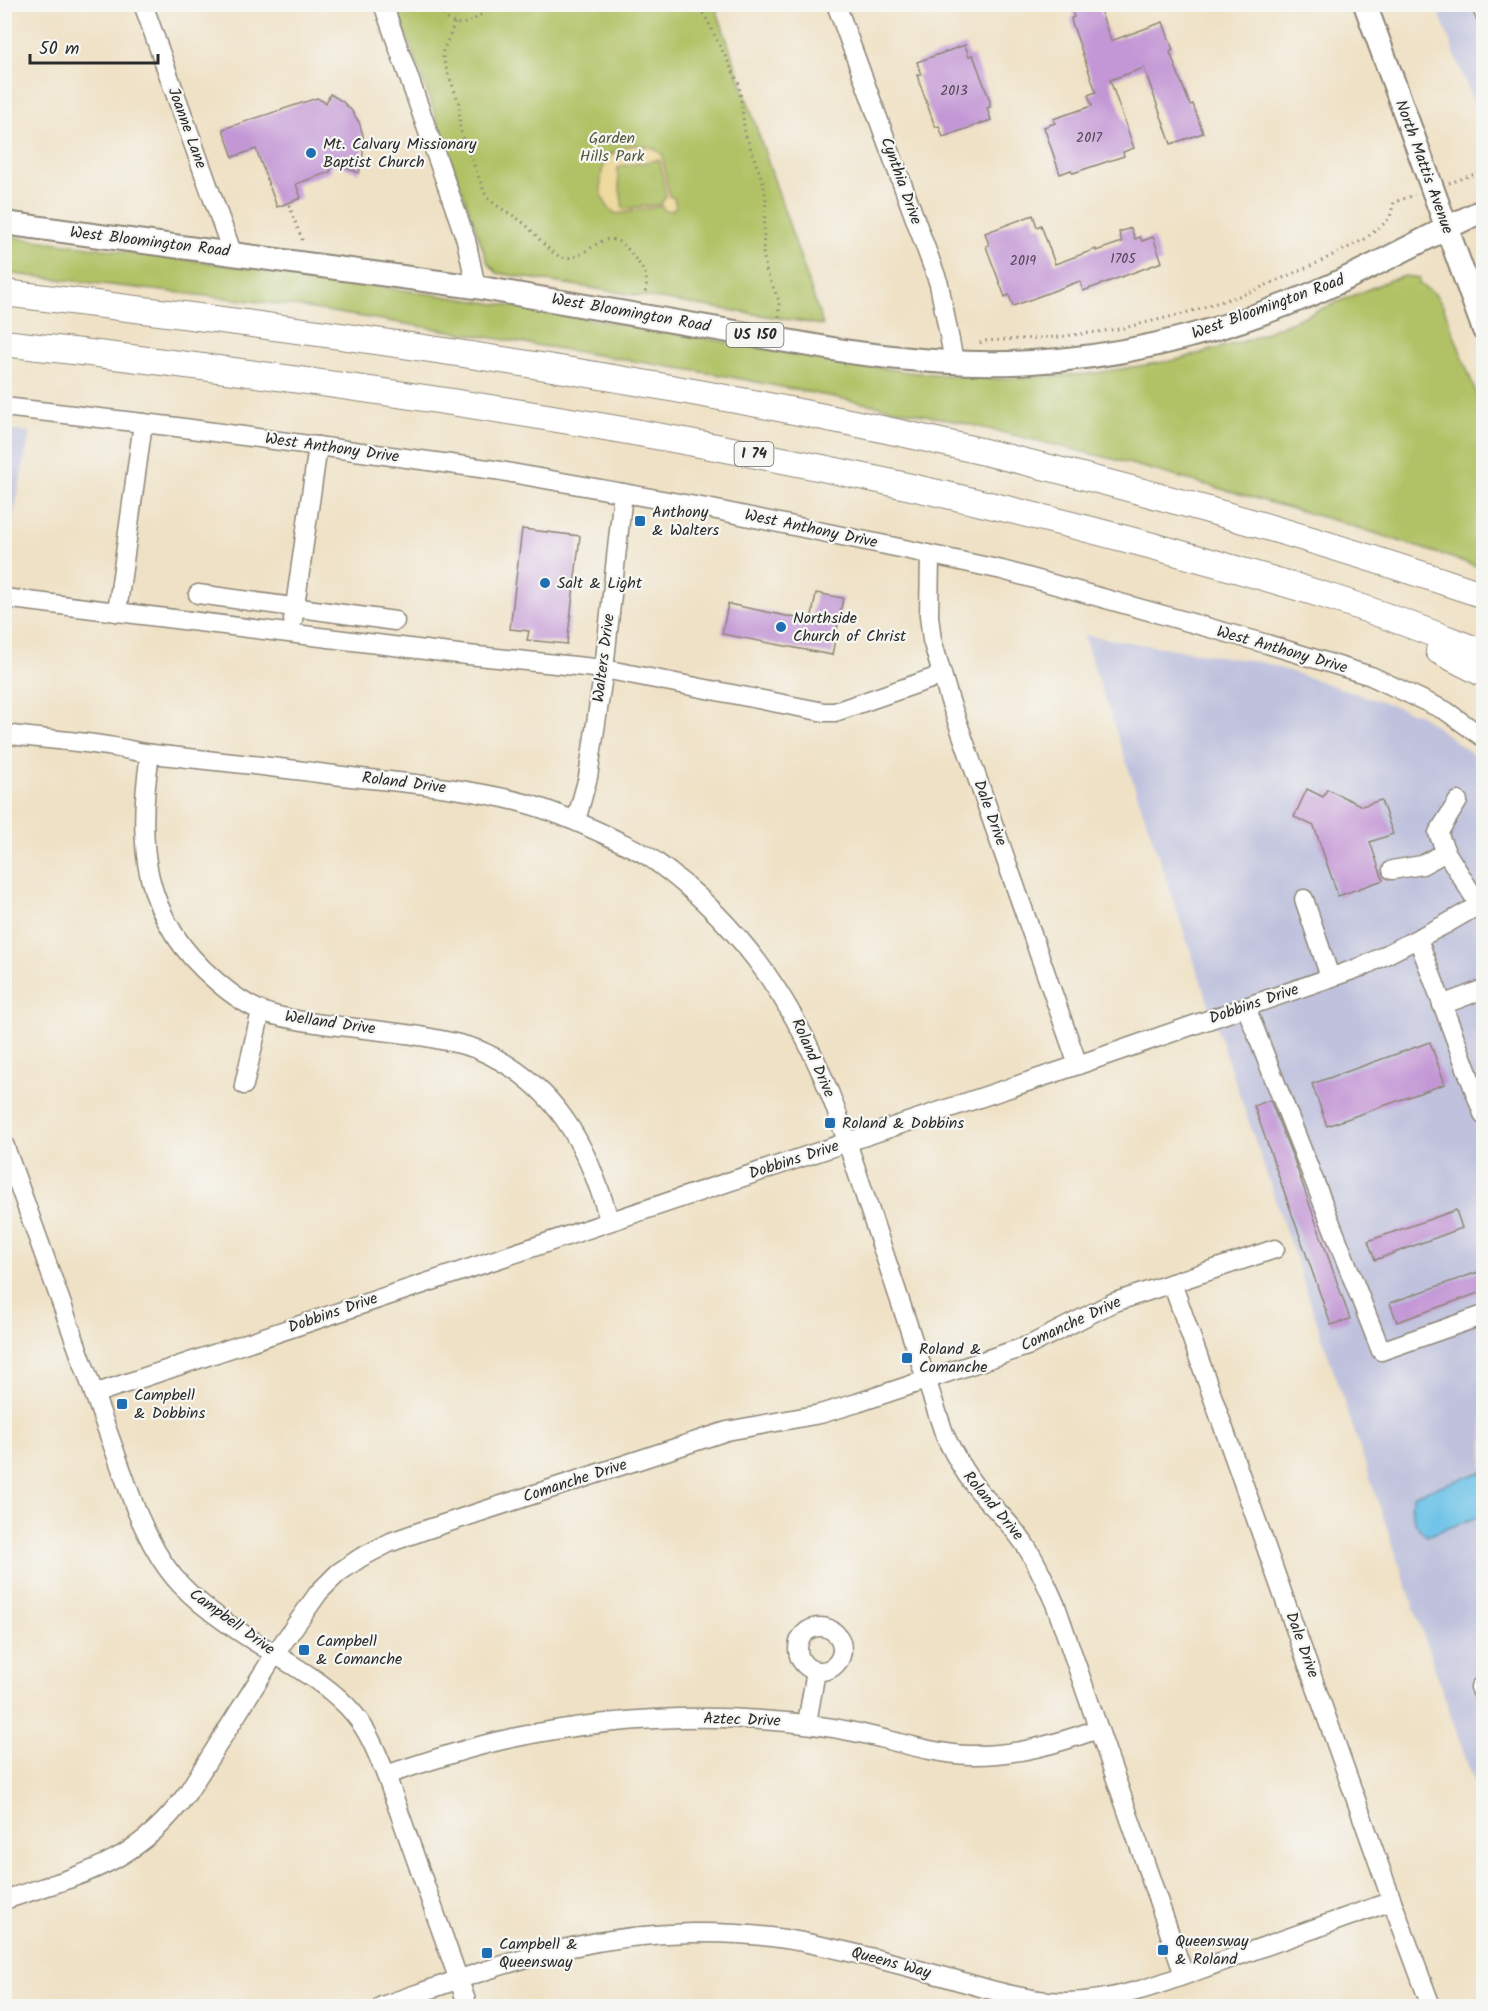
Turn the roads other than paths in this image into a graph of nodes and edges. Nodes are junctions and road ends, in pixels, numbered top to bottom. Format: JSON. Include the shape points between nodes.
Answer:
{"nodes":[{"id":1,"x":142,"y":4,"type":"edge"},
{"id":2,"x":383,"y":4,"type":"edge"},
{"id":3,"x":836,"y":4,"type":"edge"},
{"id":4,"x":1365,"y":4,"type":"edge"},
{"id":5,"x":1480,"y":4,"type":"edge"},
{"id":6,"x":1484,"y":13,"type":"edge"},
{"id":7,"x":1484,"y":210,"type":"edge"},
{"id":8,"x":4,"y":223,"type":"edge"},
{"id":9,"x":1445,"y":228,"type":"junction"},
{"id":10,"x":232,"y":252,"type":"junction"},
{"id":11,"x":476,"y":286,"type":"junction"},
{"id":12,"x":4,"y":293,"type":"edge"},
{"id":13,"x":1484,"y":330,"type":"edge"},
{"id":14,"x":4,"y":343,"type":"edge"},
{"id":15,"x":954,"y":361,"type":"junction"},
{"id":16,"x":4,"y":407,"type":"edge"},
{"id":17,"x":143,"y":423,"type":"junction"},
{"id":18,"x":318,"y":446,"type":"junction"},
{"id":19,"x":623,"y":493,"type":"junction"},
{"id":20,"x":930,"y":556,"type":"junction"},
{"id":21,"x":198,"y":594,"type":"dead end"},
{"id":22,"x":1484,"y":595,"type":"edge"},
{"id":23,"x":4,"y":598,"type":"edge"},
{"id":24,"x":1337,"y":599,"type":"junction"},
{"id":25,"x":296,"y":608,"type":"junction"},
{"id":26,"x":117,"y":612,"type":"junction"},
{"id":27,"x":395,"y":621,"type":"dead end"},
{"id":28,"x":291,"y":633,"type":"junction"},
{"id":29,"x":1484,"y":653,"type":"edge"},
{"id":30,"x":603,"y":669,"type":"junction"},
{"id":31,"x":1484,"y":674,"type":"edge"},
{"id":32,"x":942,"y":675,"type":"junction"},
{"id":33,"x":4,"y":734,"type":"edge"},
{"id":34,"x":1484,"y":738,"type":"edge"},
{"id":35,"x":150,"y":754,"type":"junction"},
{"id":36,"x":1458,"y":801,"type":"dead end"},
{"id":37,"x":576,"y":821,"type":"junction"},
{"id":38,"x":1446,"y":852,"type":"junction"},
{"id":39,"x":1392,"y":870,"type":"dead end"},
{"id":40,"x":1304,"y":899,"type":"dead end"},
{"id":41,"x":1481,"y":904,"type":"edge"},
{"id":42,"x":1418,"y":939,"type":"junction"},
{"id":43,"x":1330,"y":977,"type":"junction"},
{"id":44,"x":1484,"y":989,"type":"edge"},
{"id":45,"x":1442,"y":1005,"type":"junction"},
{"id":46,"x":1246,"y":1006,"type":"junction"},
{"id":47,"x":261,"y":1011,"type":"junction"},
{"id":48,"x":1078,"y":1065,"type":"junction"},
{"id":49,"x":244,"y":1085,"type":"dead end"},
{"id":50,"x":1484,"y":1116,"type":"edge"},
{"id":51,"x":847,"y":1142,"type":"junction"},
{"id":52,"x":4,"y":1144,"type":"edge"},
{"id":53,"x":609,"y":1220,"type":"junction"},
{"id":54,"x":1275,"y":1249,"type":"dead end"},
{"id":55,"x":1172,"y":1284,"type":"junction"},
{"id":56,"x":1484,"y":1315,"type":"edge"},
{"id":57,"x":926,"y":1380,"type":"junction"},
{"id":58,"x":94,"y":1394,"type":"junction"},
{"id":59,"x":275,"y":1654,"type":"junction"},
{"id":60,"x":816,"y":1671,"type":"dead end"},
{"id":61,"x":1484,"y":1686,"type":"edge"},
{"id":62,"x":1484,"y":1696,"type":"edge"},
{"id":63,"x":807,"y":1723,"type":"junction"},
{"id":64,"x":1098,"y":1729,"type":"junction"},
{"id":65,"x":386,"y":1775,"type":"junction"},
{"id":66,"x":4,"y":1900,"type":"edge"},
{"id":67,"x":1392,"y":1901,"type":"junction"},
{"id":68,"x":1184,"y":1975,"type":"junction"},
{"id":69,"x":458,"y":1979,"type":"junction"},
{"id":70,"x":382,"y":2007,"type":"edge"},
{"id":71,"x":468,"y":2007,"type":"edge"},
{"id":72,"x":1431,"y":2007,"type":"edge"}],
"edges":[{"from":1,"to":10,"type":"street","name":"Joanne Lane"},
{"from":2,"to":11,"type":"street","via":[[466,240]]},
{"from":3,"to":15,"type":"street","name":"Cynthia Drive","via":[[939,285]]},
{"from":4,"to":9,"type":"main road","name":"North Mattis Avenue"},
{"from":5,"to":6,"type":"street"},
{"from":7,"to":9,"type":"main road","name":"West Bloomington Road","number":"US 150"},
{"from":8,"to":10,"type":"main road","name":"West Bloomington Road","number":"US 150"},
{"from":9,"to":13,"type":"main road","name":"North Mattis Avenue"},
{"from":9,"to":15,"type":"main road","name":"West Bloomington Road","number":"US 150","via":[[1353,276],[1180,340],[1033,362]]},
{"from":10,"to":11,"type":"main road","name":"West Bloomington Road","number":"US 150"},
{"from":11,"to":15,"type":"main road","name":"West Bloomington Road","number":"US 150","via":[[850,352]]},
{"from":12,"to":22,"type":"highway","via":[[423,347],[810,414],[1101,481],[1267,527]]},
{"from":14,"to":24,"type":"highway","number":"I 74","via":[[371,389],[743,452],[1037,516]]},
{"from":16,"to":17,"type":"street","name":"West Anthony Drive"},
{"from":17,"to":18,"type":"street","name":"West Anthony Drive"},
{"from":17,"to":26,"type":"street"},
{"from":18,"to":19,"type":"street","name":"West Anthony Drive"},
{"from":18,"to":25,"type":"street"},
{"from":19,"to":20,"type":"street","name":"West Anthony Drive"},
{"from":19,"to":30,"type":"street","name":"Walters Drive"},
{"from":20,"to":32,"type":"street","name":"Dale Drive","via":[[929,616]]},
{"from":20,"to":34,"type":"street","name":"West Anthony Drive","via":[[1002,570],[1371,676],[1446,711]]},
{"from":21,"to":25,"type":"street"},
{"from":23,"to":26,"type":"street"},
{"from":24,"to":29,"type":"highway","number":"I 74"},
{"from":24,"to":31,"type":"highway"},
{"from":25,"to":27,"type":"street"},
{"from":25,"to":28,"type":"street"},
{"from":26,"to":28,"type":"street"},
{"from":28,"to":30,"type":"street"},
{"from":30,"to":32,"type":"street","via":[[824,712],[835,712]]},
{"from":30,"to":37,"type":"street","name":"Walters Drive","via":[[588,777]]},
{"from":32,"to":48,"type":"street","name":"Dale Drive"},
{"from":33,"to":35,"type":"street","name":"Roland Drive"},
{"from":35,"to":37,"type":"street","name":"Roland Drive","via":[[479,793],[522,802]]},
{"from":35,"to":47,"type":"street","name":"Welland Drive","via":[[145,784],[146,855],[160,909],[169,928],[203,970]]},
{"from":36,"to":38,"type":"street","via":[[1438,833]]},
{"from":37,"to":51,"type":"street","name":"Roland Drive","via":[[654,860],[729,926],[753,954],[802,1029]]},
{"from":38,"to":39,"type":"street","via":[[1422,865]]},
{"from":38,"to":41,"type":"street"},
{"from":40,"to":43,"type":"street"},
{"from":41,"to":42,"type":"street","name":"Dobbins Drive"},
{"from":42,"to":43,"type":"street","name":"Dobbins Drive","via":[[1364,966]]},
{"from":42,"to":45,"type":"street"},
{"from":43,"to":46,"type":"street","name":"Dobbins Drive"},
{"from":44,"to":45,"type":"street"},
{"from":45,"to":50,"type":"street"},
{"from":46,"to":48,"type":"street","name":"Dobbins Drive"},
{"from":46,"to":56,"type":"street","via":[[1381,1351]]},
{"from":47,"to":49,"type":"street"},
{"from":47,"to":53,"type":"street","name":"Welland Drive","via":[[458,1043],[501,1062],[526,1078],[564,1118],[594,1173]]},
{"from":48,"to":51,"type":"street","name":"Dobbins Drive"},
{"from":51,"to":53,"type":"street","name":"Dobbins Drive"},
{"from":51,"to":57,"type":"street","name":"Roland Drive"},
{"from":52,"to":58,"type":"street","name":"Campbell Drive"},
{"from":53,"to":58,"type":"street","name":"Dobbins Drive"},
{"from":54,"to":55,"type":"street","name":"Comanche Drive"},
{"from":55,"to":57,"type":"street","name":"Comanche Drive","via":[[1112,1303],[1030,1345]]},
{"from":55,"to":67,"type":"street","name":"Dale Drive"},
{"from":57,"to":59,"type":"street","name":"Comanche Drive","via":[[820,1414],[728,1431],[392,1542],[338,1573],[319,1592]]},
{"from":57,"to":64,"type":"street","name":"Roland Drive","via":[[945,1436],[961,1467],[1008,1522],[1042,1573]]},
{"from":58,"to":59,"type":"street","name":"Campbell Drive","via":[[136,1510],[165,1566],[204,1605]]},
{"from":59,"to":65,"type":"street","name":"Campbell Drive","via":[[314,1679],[354,1714],[372,1741]]},
{"from":59,"to":66,"type":"street","name":"Comanche Drive","via":[[188,1792],[156,1830],[115,1860]]},
{"from":60,"to":63,"type":"street"},
{"from":61,"to":62,"type":"street","via":[[1480,1687]]},
{"from":63,"to":64,"type":"street","name":"Aztec Drive","via":[[969,1755],[1032,1750]]},
{"from":63,"to":65,"type":"street","name":"Aztec Drive","via":[[687,1718],[576,1726],[468,1749]]},
{"from":64,"to":68,"type":"street","name":"Roland Drive"},
{"from":65,"to":69,"type":"street","name":"Campbell Drive"},
{"from":67,"to":68,"type":"street","name":"Queens Way"},
{"from":67,"to":72,"type":"street","name":"Dale Drive"},
{"from":68,"to":69,"type":"street","name":"Queens Way","via":[[1101,1999],[1042,2001],[812,1943],[716,1933],[611,1940]]},
{"from":69,"to":70,"type":"street","name":"Queens Way"},
{"from":69,"to":71,"type":"street","name":"Campbell Drive"}]}
